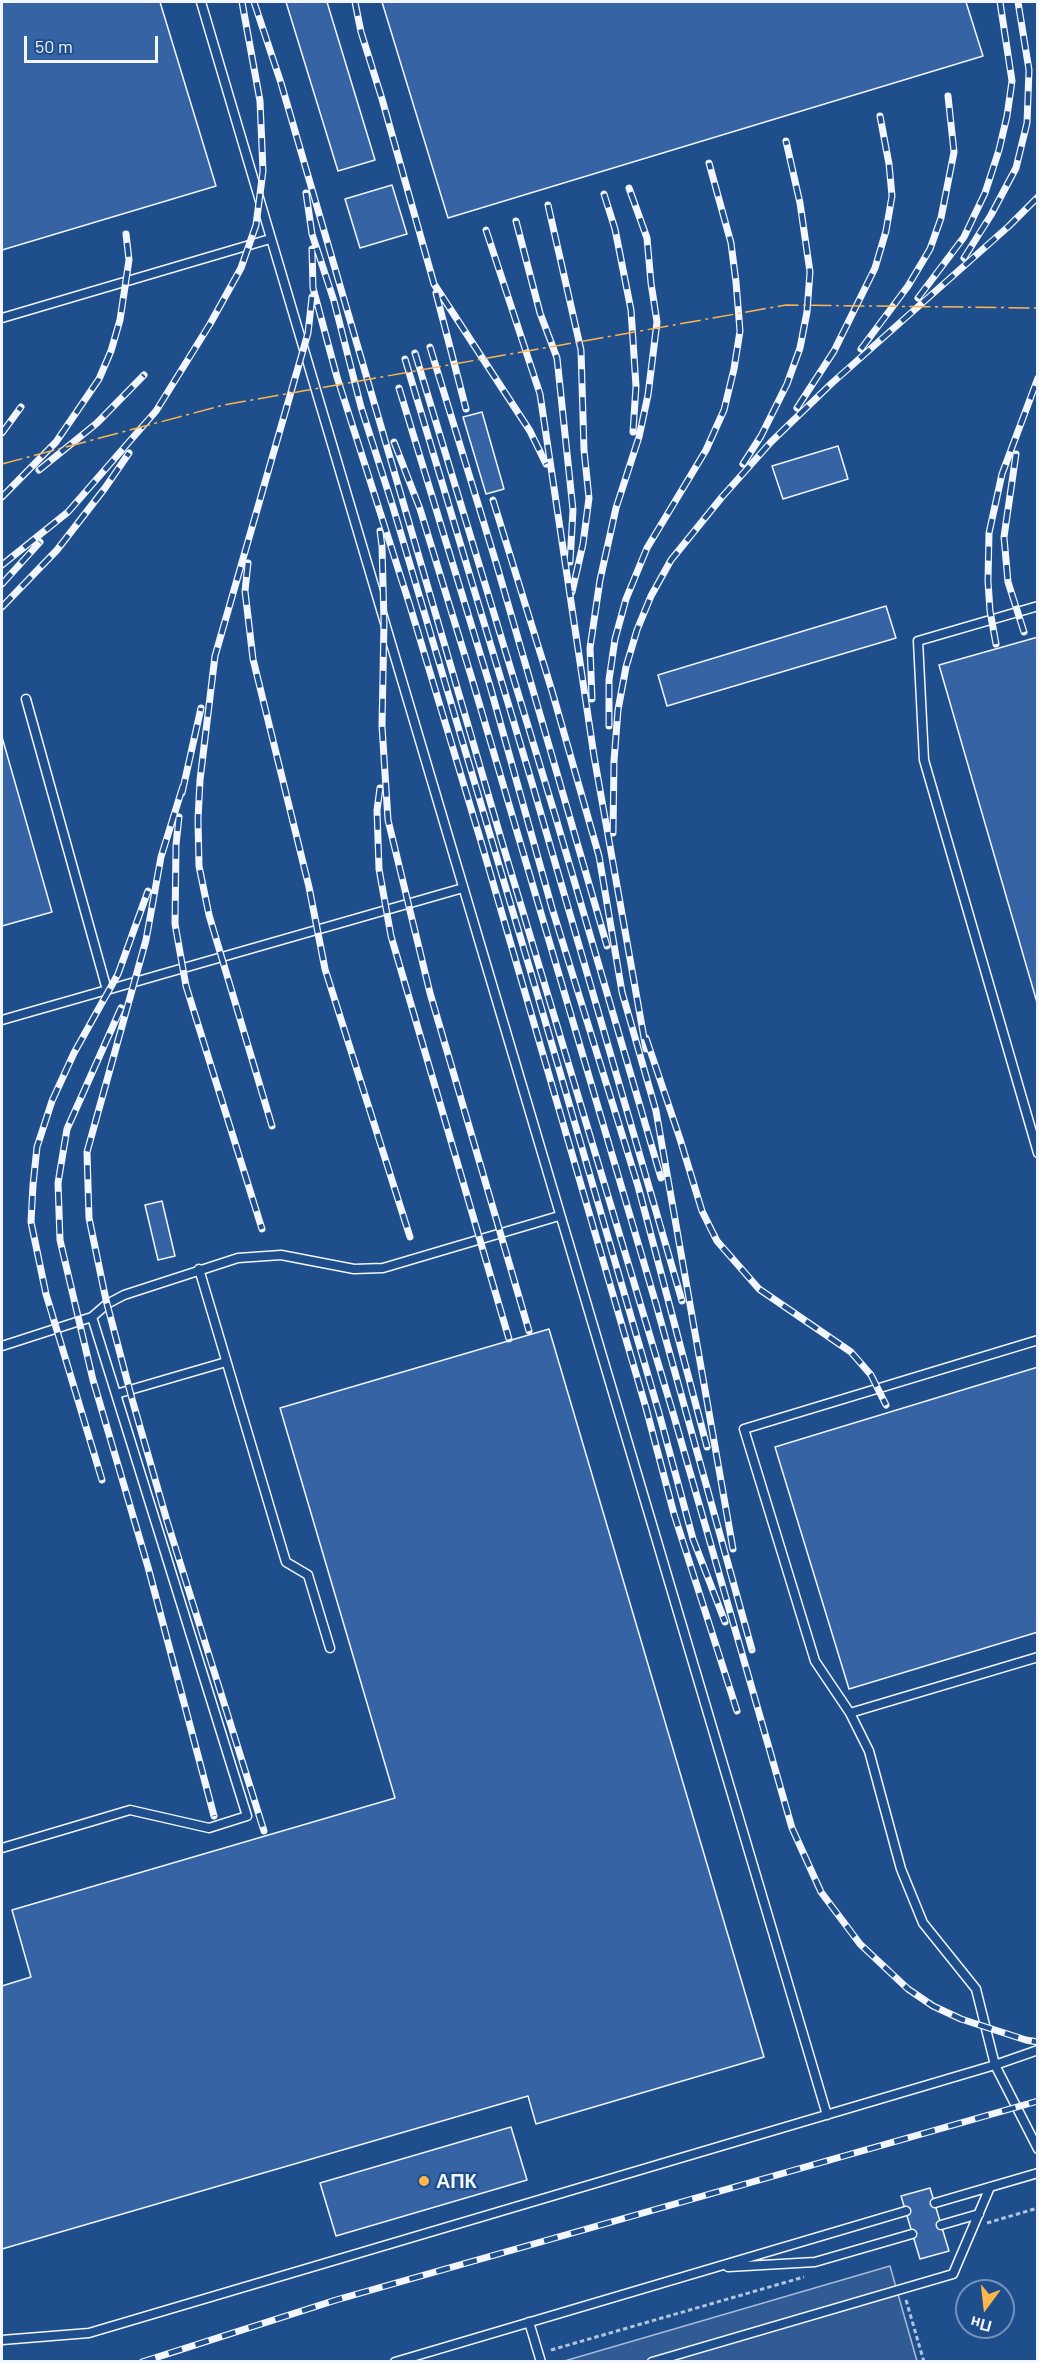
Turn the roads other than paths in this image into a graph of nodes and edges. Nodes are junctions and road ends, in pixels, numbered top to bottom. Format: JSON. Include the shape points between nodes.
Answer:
{"nodes":[{"id":1,"x":201,"y":2,"type":"edge"},
{"id":2,"x":270,"y":238,"type":"junction"},
{"id":3,"x":2,"y":318,"type":"edge"},
{"id":4,"x":1038,"y":606,"type":"edge"},
{"id":5,"x":26,"y":699,"type":"dead end"},
{"id":6,"x":463,"y":888,"type":"junction"},
{"id":7,"x":107,"y":990,"type":"junction"},
{"id":8,"x":2,"y":1020,"type":"edge"},
{"id":9,"x":1038,"y":1153,"type":"edge"},
{"id":10,"x":559,"y":1216,"type":"junction"},
{"id":11,"x":199,"y":1269,"type":"junction"},
{"id":12,"x":92,"y":1317,"type":"junction"},
{"id":13,"x":1038,"y":1340,"type":"edge"},
{"id":14,"x":2,"y":1346,"type":"edge"},
{"id":15,"x":226,"y":1362,"type":"junction"},
{"id":16,"x":116,"y":1394,"type":"junction"},
{"id":17,"x":330,"y":1648,"type":"dead end"},
{"id":18,"x":1038,"y":1657,"type":"edge"},
{"id":19,"x":850,"y":1713,"type":"junction"},
{"id":20,"x":2,"y":1848,"type":"edge"},
{"id":21,"x":1038,"y":2050,"type":"edge"},
{"id":22,"x":995,"y":2066,"type":"junction"},
{"id":23,"x":827,"y":2115,"type":"junction"},
{"id":24,"x":1038,"y":2149,"type":"edge"},
{"id":25,"x":1038,"y":2173,"type":"edge"},
{"id":26,"x":990,"y":2187,"type":"junction"},
{"id":27,"x":934,"y":2203,"type":"dead end"},
{"id":28,"x":906,"y":2211,"type":"dead end"},
{"id":29,"x":978,"y":2214,"type":"junction"},
{"id":30,"x":941,"y":2225,"type":"dead end"},
{"id":31,"x":912,"y":2234,"type":"dead end"},
{"id":32,"x":712,"y":2268,"type":"junction"},
{"id":33,"x":529,"y":2322,"type":"junction"},
{"id":34,"x":2,"y":2340,"type":"edge"},
{"id":35,"x":540,"y":2358,"type":"edge"},
{"id":36,"x":395,"y":2361,"type":"edge"},
{"id":37,"x":652,"y":2361,"type":"edge"}],
"edges":[{"from":1,"to":2,"type":"lane"},
{"from":2,"to":3,"type":"lane"},
{"from":2,"to":6,"type":"lane"},
{"from":4,"to":9,"type":"lane","via":[[918,641],[924,760]]},
{"from":5,"to":7,"type":"lane"},
{"from":6,"to":7,"type":"lane"},
{"from":6,"to":10,"type":"lane"},
{"from":7,"to":8,"type":"lane"},
{"from":10,"to":11,"type":"lane","via":[[383,1268],[354,1269],[281,1255],[238,1258]]},
{"from":10,"to":23,"type":"lane"},
{"from":11,"to":12,"type":"lane","via":[[124,1295]]},
{"from":11,"to":15,"type":"lane"},
{"from":12,"to":14,"type":"lane"},
{"from":12,"to":16,"type":"lane"},
{"from":13,"to":19,"type":"lane","via":[[744,1429],[815,1661]]},
{"from":15,"to":16,"type":"lane"},
{"from":15,"to":17,"type":"lane","via":[[286,1562],[308,1575]]},
{"from":16,"to":20,"type":"lane","via":[[247,1816],[209,1828],[130,1810]]},
{"from":18,"to":19,"type":"lane"},
{"from":19,"to":22,"type":"lane","via":[[869,1751],[909,1891],[923,1923],[976,1989]]},
{"from":21,"to":22,"type":"lane"},
{"from":22,"to":23,"type":"lane"},
{"from":22,"to":24,"type":"lane"},
{"from":23,"to":34,"type":"lane","via":[[89,2333]]},
{"from":25,"to":26,"type":"lane"},
{"from":26,"to":27,"type":"lane"},
{"from":26,"to":29,"type":"lane"},
{"from":28,"to":32,"type":"lane"},
{"from":29,"to":30,"type":"lane"},
{"from":29,"to":37,"type":"lane","via":[[953,2274]]},
{"from":31,"to":32,"type":"lane","via":[[815,2262]]},
{"from":32,"to":33,"type":"lane"},
{"from":33,"to":35,"type":"lane"},
{"from":33,"to":36,"type":"lane"}]}
